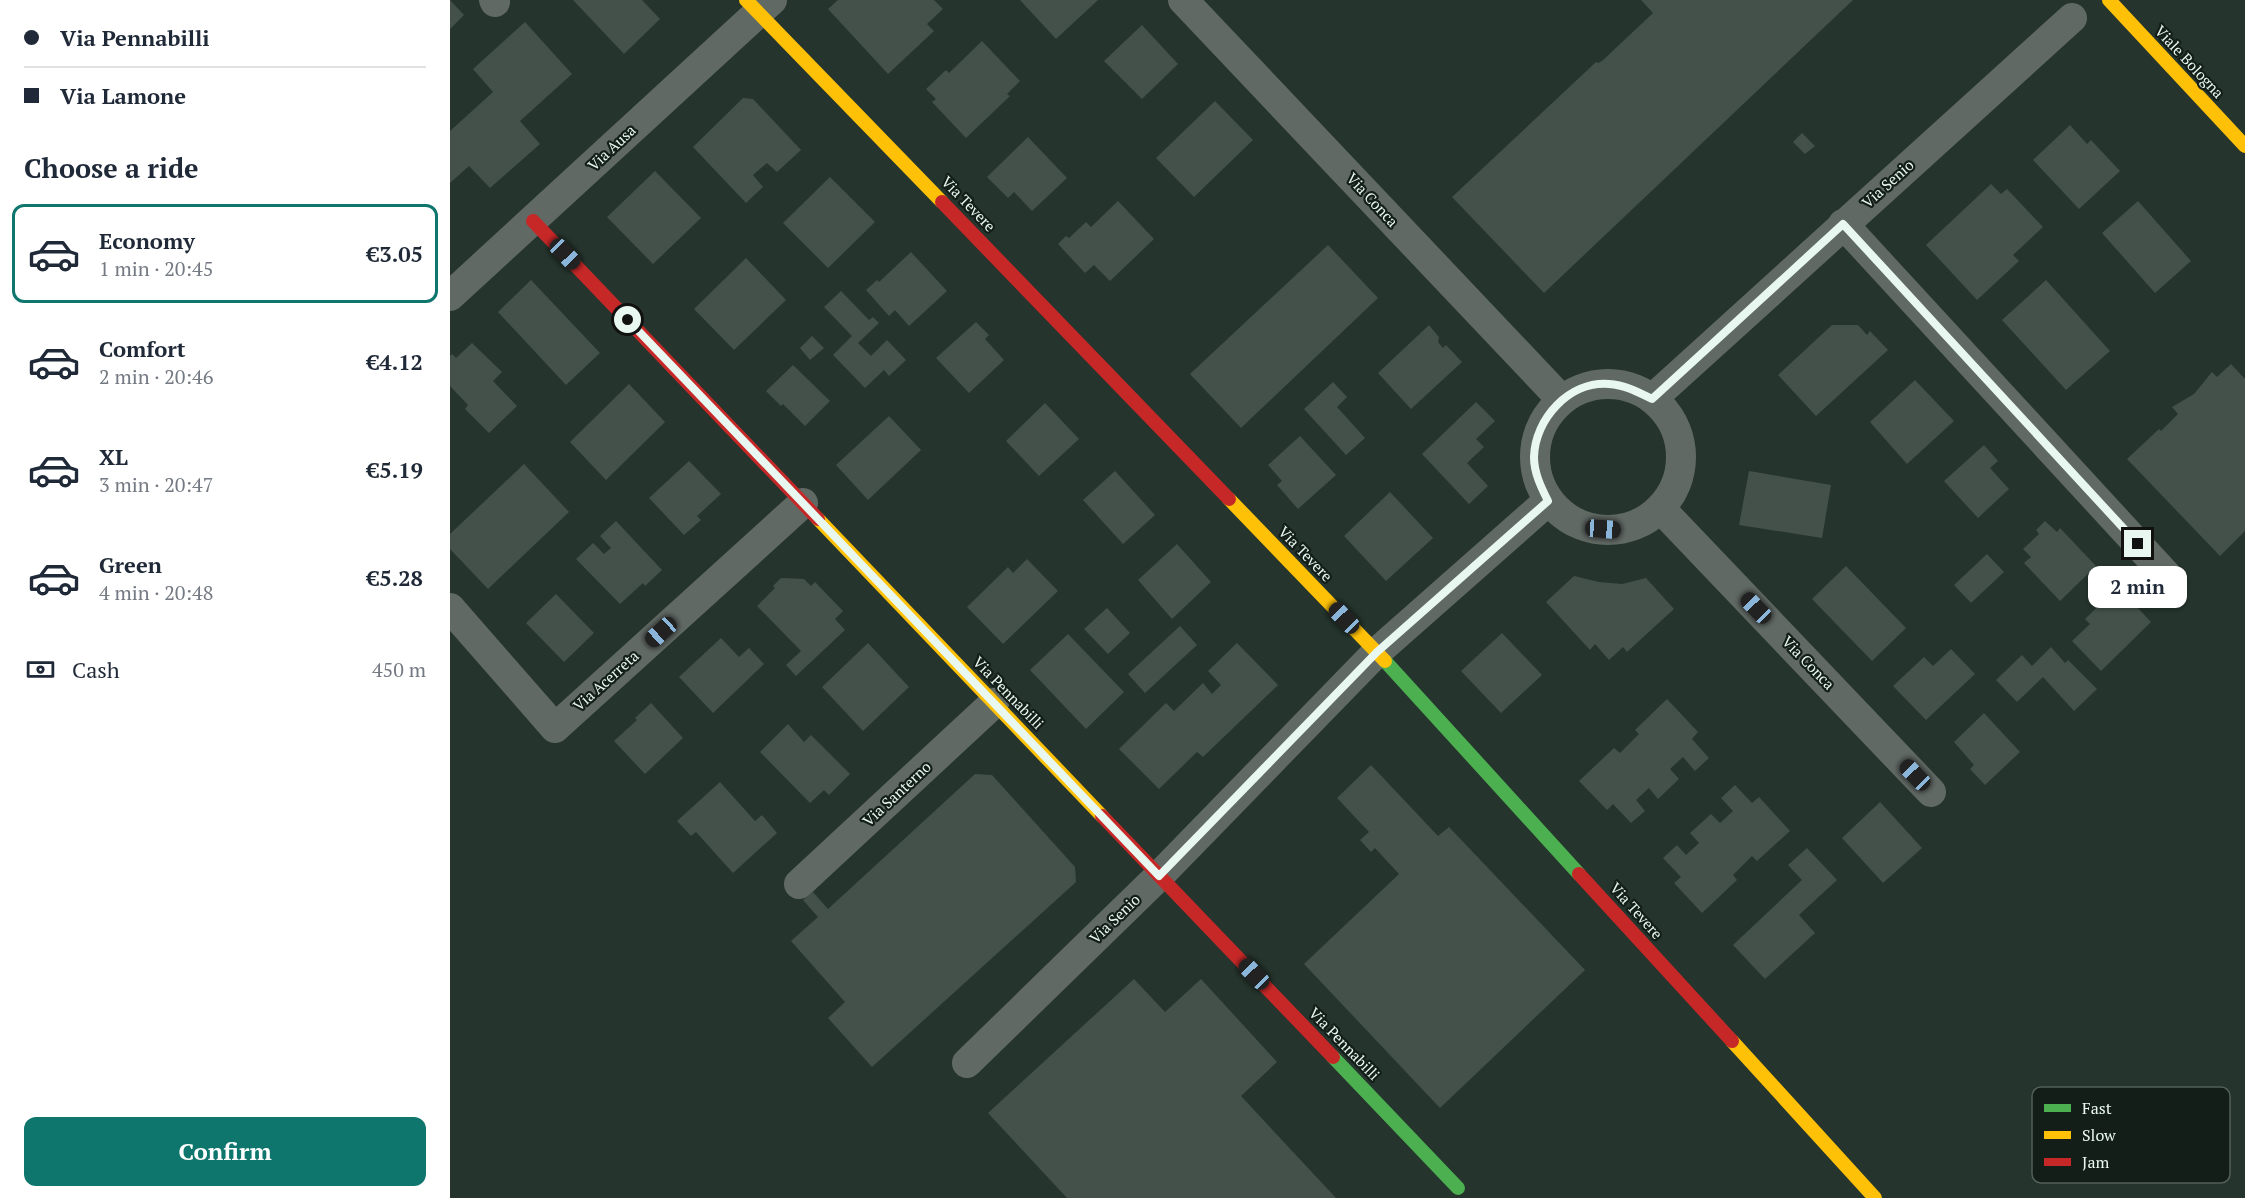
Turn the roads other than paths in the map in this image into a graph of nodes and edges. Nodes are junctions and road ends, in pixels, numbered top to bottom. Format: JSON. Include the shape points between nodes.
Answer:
{"nodes":[{"id":1,"x":1183,"y":0,"type":"edge"},
{"id":2,"x":2109,"y":0,"type":"edge"},
{"id":3,"x":759,"y":4,"type":"edge"},
{"id":4,"x":2072,"y":18,"type":"dead end"},
{"id":5,"x":2245,"y":146,"type":"edge"},
{"id":6,"x":533,"y":221,"type":"junction"},
{"id":7,"x":1843,"y":224,"type":"junction"},
{"id":8,"x":450,"y":296,"type":"edge"},
{"id":9,"x":1652,"y":399,"type":"junction"},
{"id":10,"x":1562,"y":400,"type":"junction"},
{"id":11,"x":1548,"y":501,"type":"junction"},
{"id":12,"x":802,"y":503,"type":"junction"},
{"id":13,"x":1660,"y":508,"type":"junction"},
{"id":14,"x":2169,"y":578,"type":"dead end"},
{"id":15,"x":450,"y":608,"type":"edge"},
{"id":16,"x":1377,"y":652,"type":"junction"},
{"id":17,"x":994,"y":703,"type":"junction"},
{"id":18,"x":1931,"y":792,"type":"dead end"},
{"id":19,"x":1159,"y":876,"type":"junction"},
{"id":20,"x":799,"y":884,"type":"dead end"},
{"id":21,"x":967,"y":1063,"type":"dead end"},
{"id":22,"x":1458,"y":1188,"type":"dead end"},
{"id":23,"x":1875,"y":1198,"type":"edge"}],
"edges":[{"from":1,"to":10,"type":"street","name":"Via Conca"},
{"from":2,"to":5,"type":"street","name":"Viale Bologna"},
{"from":3,"to":6,"type":"street","name":"Via Ausa"},
{"from":3,"to":16,"type":"street","name":"Via Tevere"},
{"from":4,"to":7,"type":"street","name":"Via Senio"},
{"from":6,"to":8,"type":"street","name":"Via Ausa"},
{"from":6,"to":12,"type":"street","name":"Via Pennabilli"},
{"from":7,"to":9,"type":"street","name":"Via Senio"},
{"from":7,"to":14,"type":"street"},
{"from":9,"to":10,"type":"street","via":[[1631,388],[1607,384],[1583,388]]},
{"from":9,"to":13,"type":"street","via":[[1670,417],[1679,440],[1681,464],[1674,488]]},
{"from":10,"to":11,"type":"street","via":[[1547,416],[1537,436],[1534,458],[1538,481]]},
{"from":11,"to":13,"type":"street","via":[[1567,518],[1590,528],[1615,530],[1640,523]]},
{"from":11,"to":16,"type":"street","name":"Via Senio"},
{"from":12,"to":15,"type":"street","name":"Via Acerreta","via":[[555,728]]},
{"from":12,"to":17,"type":"street","name":"Via Pennabilli"},
{"from":13,"to":18,"type":"street","name":"Via Conca"},
{"from":16,"to":19,"type":"street","name":"Via Senio"},
{"from":16,"to":23,"type":"street","name":"Via Tevere"},
{"from":17,"to":19,"type":"street","name":"Via Pennabilli"},
{"from":17,"to":20,"type":"street","name":"Via Santerno"},
{"from":19,"to":21,"type":"street","name":"Via Senio"},
{"from":19,"to":22,"type":"street","name":"Via Pennabilli"}]}
